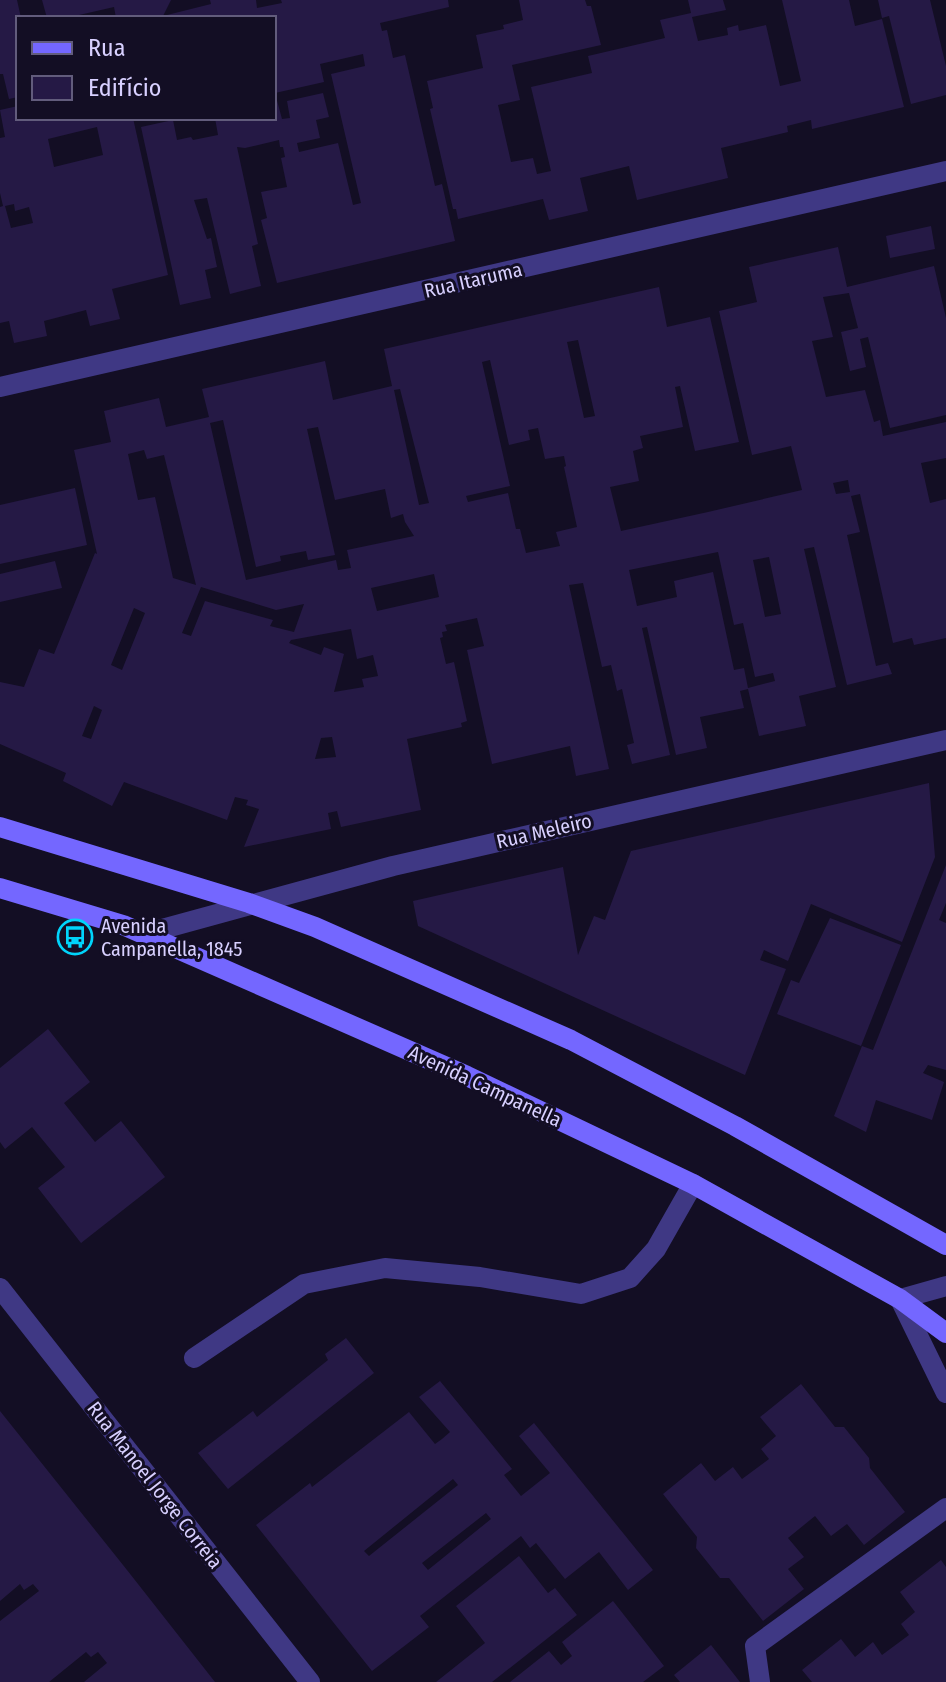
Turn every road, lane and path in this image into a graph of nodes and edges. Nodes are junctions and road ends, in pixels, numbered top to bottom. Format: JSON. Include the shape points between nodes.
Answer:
{"nodes":[{"id":1,"x":946,"y":171,"type":"edge"},
{"id":2,"x":0,"y":387,"type":"edge"},
{"id":3,"x":946,"y":740,"type":"edge"},
{"id":4,"x":0,"y":827,"type":"edge"},
{"id":5,"x":0,"y":888,"type":"edge"},
{"id":6,"x":249,"y":903,"type":"junction"},
{"id":7,"x":144,"y":934,"type":"junction"},
{"id":8,"x":693,"y":1184,"type":"junction"},
{"id":9,"x":946,"y":1245,"type":"edge"},
{"id":10,"x":946,"y":1286,"type":"edge"},
{"id":11,"x":0,"y":1288,"type":"edge"},
{"id":12,"x":900,"y":1299,"type":"junction"},
{"id":13,"x":946,"y":1333,"type":"edge"},
{"id":14,"x":194,"y":1358,"type":"dead end"},
{"id":15,"x":946,"y":1393,"type":"edge"},
{"id":16,"x":946,"y":1508,"type":"edge"},
{"id":17,"x":310,"y":1682,"type":"edge"},
{"id":18,"x":760,"y":1682,"type":"edge"}],
"edges":[{"from":1,"to":2,"type":"street","name":"Rua Itaruma"},
{"from":3,"to":6,"type":"street","name":"Rua Meleiro"},
{"from":4,"to":6,"type":"main road"},
{"from":5,"to":7,"type":"main road","name":"Avenida Campanella"},
{"from":6,"to":7,"type":"street","name":"Rua Meleiro"},
{"from":6,"to":9,"type":"main road","via":[[571,1040]]},
{"from":7,"to":8,"type":"main road","name":"Avenida Campanella","via":[[467,1076]]},
{"from":8,"to":12,"type":"main road","name":"Avenida Campanella"},
{"from":8,"to":14,"type":"street","via":[[656,1249],[630,1278],[581,1294],[385,1268],[304,1284]]},
{"from":10,"to":12,"type":"street"},
{"from":11,"to":17,"type":"street","name":"Rua Manoel Jorge Correia"},
{"from":12,"to":13,"type":"main road","name":"Avenida Campanella"},
{"from":12,"to":15,"type":"street"},
{"from":16,"to":18,"type":"street","via":[[755,1646]]}]}
